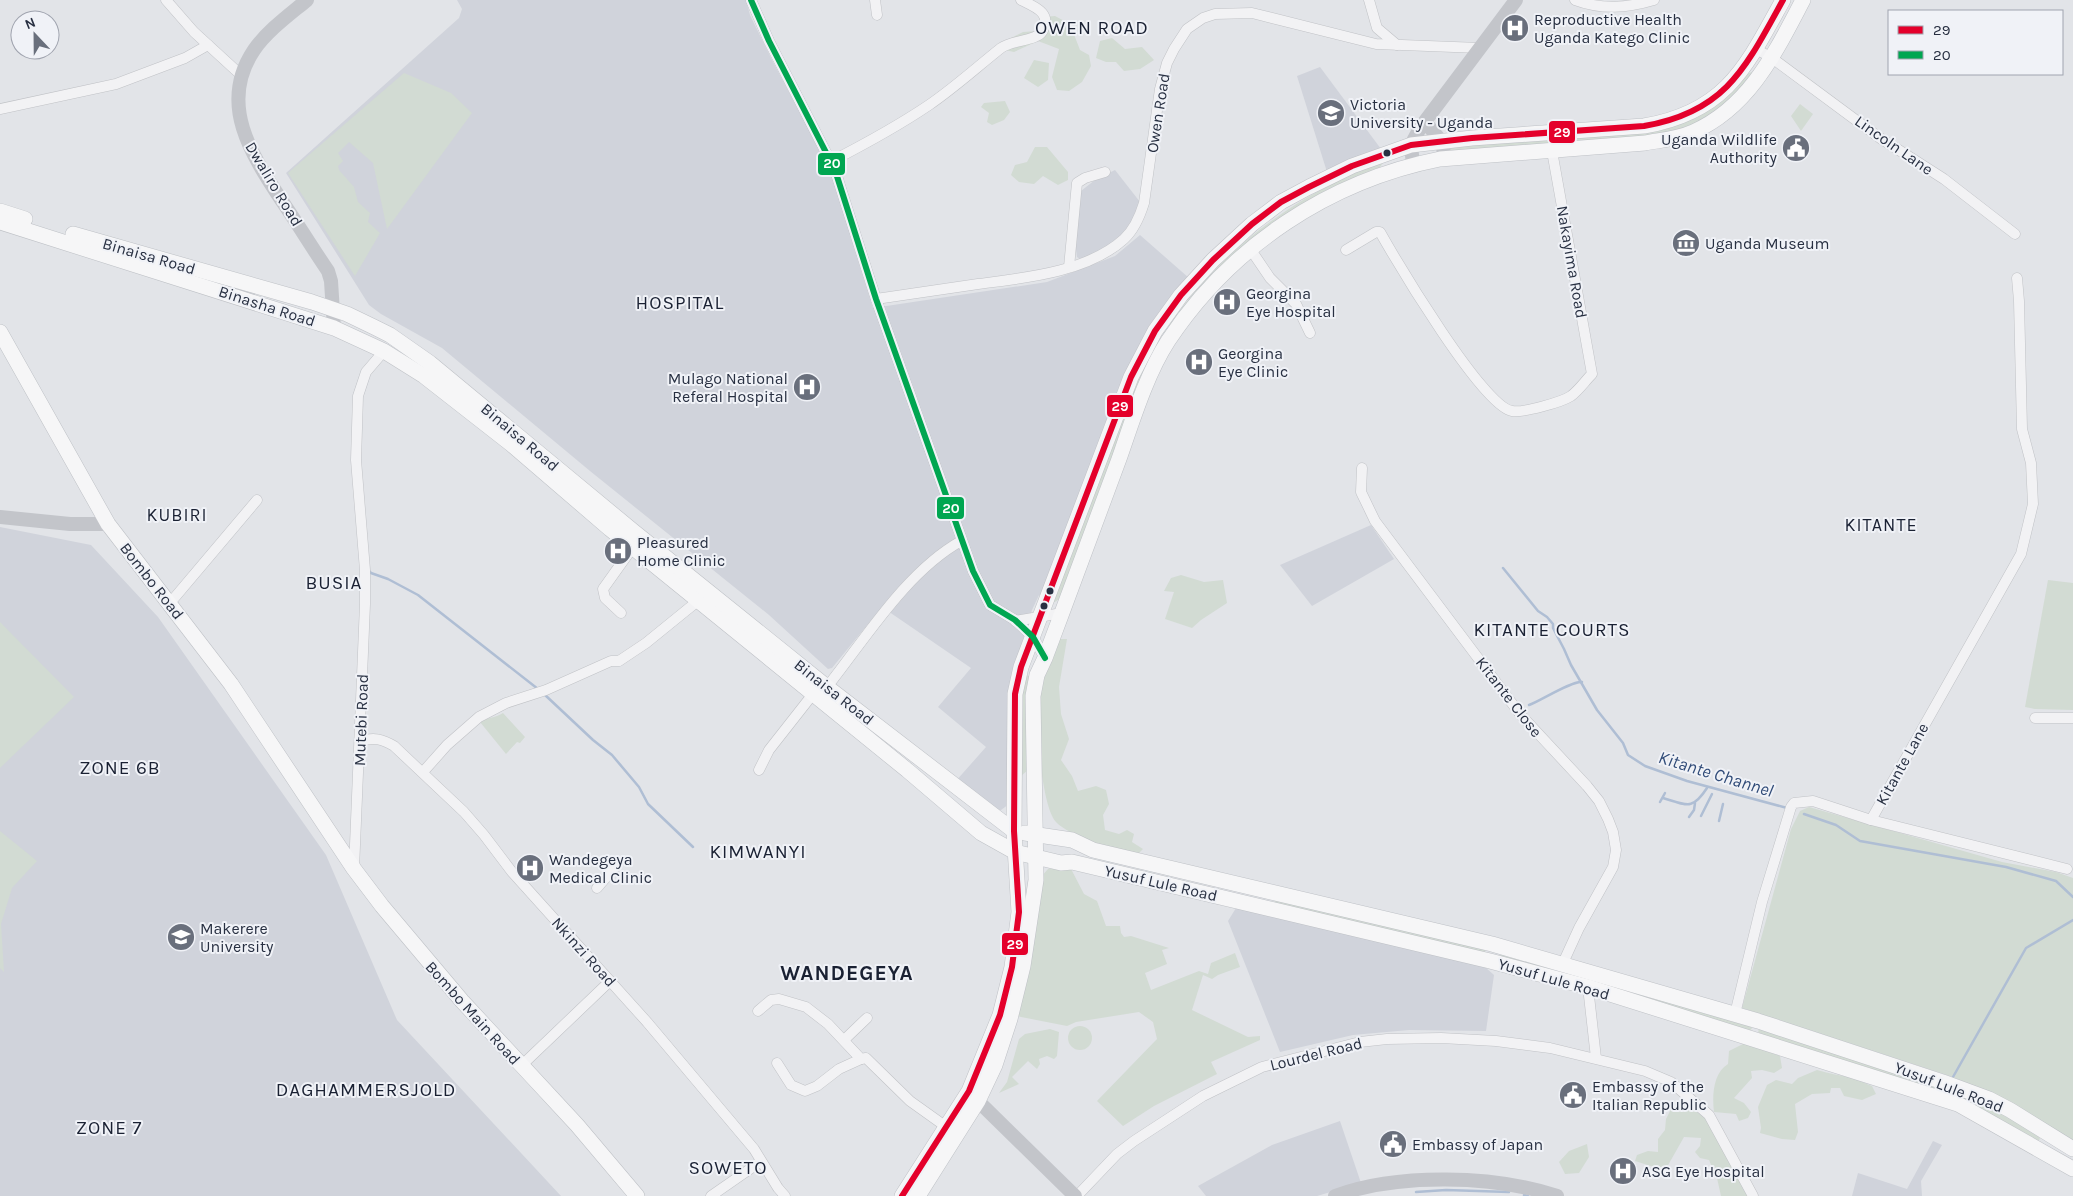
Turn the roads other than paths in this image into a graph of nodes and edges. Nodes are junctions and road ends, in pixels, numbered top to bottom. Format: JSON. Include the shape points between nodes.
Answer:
{"nodes":[{"id":1,"x":166,"y":0,"type":"edge"},
{"id":2,"x":307,"y":0,"type":"edge"},
{"id":3,"x":752,"y":0,"type":"edge"},
{"id":4,"x":875,"y":0,"type":"edge"},
{"id":5,"x":1021,"y":0,"type":"edge"},
{"id":6,"x":1369,"y":0,"type":"edge"},
{"id":7,"x":1516,"y":0,"type":"edge"},
{"id":8,"x":1575,"y":0,"type":"edge"},
{"id":9,"x":1654,"y":0,"type":"edge"},
{"id":10,"x":1783,"y":0,"type":"edge"},
{"id":11,"x":1804,"y":0,"type":"edge"},
{"id":12,"x":877,"y":15,"type":"dead end"},
{"id":13,"x":208,"y":45,"type":"junction"},
{"id":14,"x":1397,"y":46,"type":"junction"},
{"id":15,"x":1480,"y":48,"type":"junction"},
{"id":16,"x":1756,"y":49,"type":"junction"},
{"id":17,"x":1772,"y":58,"type":"junction"},
{"id":18,"x":242,"y":76,"type":"junction"},
{"id":19,"x":0,"y":110,"type":"edge"},
{"id":20,"x":1425,"y":122,"type":"junction"},
{"id":21,"x":1442,"y":142,"type":"junction"},
{"id":22,"x":1411,"y":145,"type":"junction"},
{"id":23,"x":1552,"y":151,"type":"junction"},
{"id":24,"x":1445,"y":159,"type":"junction"},
{"id":25,"x":830,"y":162,"type":"junction"},
{"id":26,"x":1413,"y":165,"type":"junction"},
{"id":27,"x":1105,"y":172,"type":"dead end"},
{"id":28,"x":0,"y":211,"type":"edge"},
{"id":29,"x":0,"y":222,"type":"edge"},
{"id":30,"x":2016,"y":234,"type":"dead end"},
{"id":31,"x":1251,"y":250,"type":"junction"},
{"id":32,"x":1346,"y":250,"type":"dead end"},
{"id":33,"x":1069,"y":267,"type":"junction"},
{"id":34,"x":2017,"y":278,"type":"dead end"},
{"id":35,"x":876,"y":299,"type":"junction"},
{"id":36,"x":331,"y":308,"type":"junction"},
{"id":37,"x":334,"y":328,"type":"junction"},
{"id":38,"x":0,"y":332,"type":"edge"},
{"id":39,"x":1310,"y":333,"type":"dead end"},
{"id":40,"x":384,"y":351,"type":"junction"},
{"id":41,"x":1126,"y":391,"type":"junction"},
{"id":42,"x":1142,"y":395,"type":"junction"},
{"id":43,"x":1362,"y":468,"type":"dead end"},
{"id":44,"x":257,"y":500,"type":"dead end"},
{"id":45,"x":0,"y":517,"type":"edge"},
{"id":46,"x":108,"y":524,"type":"junction"},
{"id":47,"x":960,"y":541,"type":"junction"},
{"id":48,"x":634,"y":547,"type":"junction"},
{"id":49,"x":699,"y":600,"type":"junction"},
{"id":50,"x":170,"y":603,"type":"junction"},
{"id":51,"x":621,"y":613,"type":"dead end"},
{"id":52,"x":1062,"y":613,"type":"junction"},
{"id":53,"x":1040,"y":617,"type":"junction"},
{"id":54,"x":1015,"y":621,"type":"junction"},
{"id":55,"x":1033,"y":637,"type":"junction"},
{"id":56,"x":1045,"y":658,"type":"junction"},
{"id":57,"x":820,"y":690,"type":"junction"},
{"id":58,"x":2035,"y":718,"type":"dead end"},
{"id":59,"x":2073,"y":718,"type":"edge"},
{"id":60,"x":361,"y":741,"type":"junction"},
{"id":61,"x":759,"y":770,"type":"dead end"},
{"id":62,"x":424,"y":772,"type":"junction"},
{"id":63,"x":322,"y":820,"type":"joint"},
{"id":64,"x":1871,"y":820,"type":"junction"},
{"id":65,"x":1014,"y":831,"type":"junction"},
{"id":66,"x":1035,"y":834,"type":"junction"},
{"id":67,"x":1015,"y":852,"type":"junction"},
{"id":68,"x":1036,"y":858,"type":"junction"},
{"id":69,"x":616,"y":867,"type":"dead end"},
{"id":70,"x":354,"y":869,"type":"junction"},
{"id":71,"x":2067,"y":869,"type":"dead end"},
{"id":72,"x":1212,"y":877,"type":"junction"},
{"id":73,"x":597,"y":888,"type":"dead end"},
{"id":74,"x":1265,"y":889,"type":"junction"},
{"id":75,"x":1207,"y":894,"type":"junction"},
{"id":76,"x":1259,"y":906,"type":"junction"},
{"id":77,"x":1492,"y":944,"type":"junction"},
{"id":78,"x":1490,"y":961,"type":"junction"},
{"id":79,"x":1563,"y":963,"type":"junction"},
{"id":80,"x":610,"y":981,"type":"junction"},
{"id":81,"x":1588,"y":987,"type":"junction"},
{"id":82,"x":758,"y":1010,"type":"dead end"},
{"id":83,"x":1735,"y":1014,"type":"junction"},
{"id":84,"x":867,"y":1018,"type":"dead end"},
{"id":85,"x":844,"y":1040,"type":"junction"},
{"id":86,"x":1596,"y":1058,"type":"junction"},
{"id":87,"x":861,"y":1059,"type":"junction"},
{"id":88,"x":778,"y":1063,"type":"dead end"},
{"id":89,"x":521,"y":1066,"type":"junction"},
{"id":90,"x":978,"y":1100,"type":"junction"},
{"id":91,"x":945,"y":1126,"type":"junction"},
{"id":92,"x":2047,"y":1133,"type":"junction"},
{"id":93,"x":2038,"y":1148,"type":"junction"},
{"id":94,"x":2073,"y":1149,"type":"edge"},
{"id":95,"x":760,"y":1162,"type":"junction"},
{"id":96,"x":2073,"y":1169,"type":"edge"},
{"id":97,"x":908,"y":1195,"type":"edge"},
{"id":98,"x":637,"y":1196,"type":"edge"},
{"id":99,"x":711,"y":1196,"type":"edge"},
{"id":100,"x":785,"y":1196,"type":"edge"},
{"id":101,"x":1076,"y":1196,"type":"edge"},
{"id":102,"x":1335,"y":1196,"type":"edge"},
{"id":103,"x":1557,"y":1196,"type":"edge"},
{"id":104,"x":1753,"y":1196,"type":"edge"}],
"edges":[{"from":1,"to":13,"type":"street"},
{"from":2,"to":18,"type":"street","name":"Dwaliro Road","via":[[258,44]]},
{"from":3,"to":25,"type":"street"},
{"from":4,"to":12,"type":"street"},
{"from":5,"to":25,"type":"street","via":[[1044,14],[1046,20],[1042,33],[1007,43],[929,105]]},
{"from":6,"to":14,"type":"street","via":[[1377,28]]},
{"from":7,"to":15,"type":"street"},
{"from":8,"to":9,"type":"street","via":[[1607,7],[1627,7]]},
{"from":10,"to":16,"type":"main road"},
{"from":11,"to":17,"type":"main road"},
{"from":13,"to":18,"type":"street"},
{"from":13,"to":19,"type":"street","via":[[185,58],[116,84]]},
{"from":14,"to":15,"type":"street","name":"Owen Road"},
{"from":14,"to":33,"type":"street","name":"Owen Road","via":[[1376,44],[1252,13],[1215,14],[1194,24],[1182,36],[1167,63],[1140,218],[1125,238],[1107,252]]},
{"from":15,"to":20,"type":"street"},
{"from":16,"to":17,"type":"street","name":"Lincoln Lane"},
{"from":16,"to":21,"type":"main road","via":[[1732,83],[1712,100],[1668,122]]},
{"from":17,"to":23,"type":"main road","via":[[1753,86],[1730,109],[1693,132],[1674,139],[1645,143]]},
{"from":17,"to":30,"type":"street","name":"Lincoln Lane"},
{"from":18,"to":36,"type":"street","name":"Dwaliro Road","via":[[238,106],[246,137],[267,179],[328,271]]},
{"from":20,"to":21,"type":"street"},
{"from":20,"to":22,"type":"street"},
{"from":21,"to":22,"type":"main road"},
{"from":21,"to":24,"type":"street"},
{"from":22,"to":26,"type":"street"},
{"from":22,"to":41,"type":"main road","via":[[1352,166],[1308,187],[1252,224],[1181,295],[1155,331]]},
{"from":23,"to":24,"type":"main road"},
{"from":23,"to":32,"type":"street","name":"Nakayima Road","via":[[1592,374],[1578,390],[1563,400],[1521,410],[1504,408],[1474,376],[1380,232]]},
{"from":24,"to":26,"type":"main road"},
{"from":25,"to":35,"type":"street"},
{"from":26,"to":31,"type":"main road","via":[[1376,176],[1332,195],[1280,226]]},
{"from":27,"to":33,"type":"street","via":[[1077,183]]},
{"from":28,"to":36,"type":"main road","name":"Binaisa Road"},
{"from":29,"to":37,"type":"main road","name":"Binasha Road"},
{"from":31,"to":39,"type":"street","via":[[1270,278],[1296,304]]},
{"from":31,"to":42,"type":"main road","via":[[1215,283],[1185,319],[1168,342]]},
{"from":33,"to":35,"type":"street","name":"Owen Road","via":[[1027,277]]},
{"from":34,"to":64,"type":"street","name":"Kitante Lane","via":[[2022,429],[2031,463],[2033,504],[2021,554]]},
{"from":35,"to":47,"type":"street"},
{"from":36,"to":37,"type":"street","name":"Dwaliro Road"},
{"from":36,"to":57,"type":"main road","name":"Binaisa Road","via":[[390,335],[430,364]]},
{"from":37,"to":40,"type":"main road","name":"Binaisa Road"},
{"from":38,"to":46,"type":"main road","name":"Bombo Road"},
{"from":40,"to":48,"type":"main road","name":"Binaisa Road","via":[[424,376],[511,444]]},
{"from":40,"to":60,"type":"street","name":"Mutebi Road","via":[[366,372],[358,396],[356,460],[365,570]]},
{"from":41,"to":42,"type":"main road"},
{"from":41,"to":53,"type":"main road"},
{"from":42,"to":52,"type":"main road"},
{"from":43,"to":79,"type":"street","name":"Kitante Close","via":[[1364,501],[1375,521],[1520,714],[1587,786],[1614,832],[1616,850],[1613,867],[1578,928]]},
{"from":44,"to":50,"type":"street"},
{"from":45,"to":46,"type":"street"},
{"from":46,"to":50,"type":"main road","name":"Bombo Road"},
{"from":47,"to":54,"type":"street","via":[[988,602]]},
{"from":47,"to":57,"type":"street","via":[[936,556],[913,579]]},
{"from":48,"to":49,"type":"main road","name":"Binaisa Road"},
{"from":48,"to":51,"type":"street","via":[[603,589],[605,598]]},
{"from":49,"to":57,"type":"main road","name":"Binaisa Road"},
{"from":49,"to":62,"type":"street","via":[[655,637],[618,661],[506,703],[479,717],[447,745]]},
{"from":50,"to":63,"type":"main road","name":"Bombo Road","via":[[231,684]]},
{"from":52,"to":53,"type":"street"},
{"from":52,"to":56,"type":"main road"},
{"from":53,"to":54,"type":"street"},
{"from":53,"to":55,"type":"main road"},
{"from":54,"to":55,"type":"street"},
{"from":55,"to":56,"type":"street"},
{"from":55,"to":65,"type":"main road","via":[[1015,694]]},
{"from":56,"to":66,"type":"main road","via":[[1037,675],[1033,696]]},
{"from":57,"to":61,"type":"street","via":[[769,750]]},
{"from":57,"to":65,"type":"main road","name":"Binaisa Road"},
{"from":57,"to":67,"type":"main road","name":"Binaisa Road","via":[[981,833]]},
{"from":58,"to":59,"type":"street"},
{"from":60,"to":62,"type":"street","name":"Nkinzi Road","via":[[372,738],[385,740]]},
{"from":60,"to":70,"type":"street","name":"Mutebi Road"},
{"from":62,"to":80,"type":"street","name":"Nkinzi Road","via":[[484,834],[507,867]]},
{"from":63,"to":70,"type":"main road","name":"Bombo Main Road"},
{"from":64,"to":71,"type":"street"},
{"from":64,"to":83,"type":"street","name":"Kitante Lane","via":[[1813,801],[1794,803],[1791,807],[1762,902]]},
{"from":65,"to":66,"type":"main road","name":"Yusuf Lule Road"},
{"from":65,"to":67,"type":"main road"},
{"from":66,"to":68,"type":"main road"},
{"from":66,"to":72,"type":"main road","name":"Yusuf Lule Road","via":[[1072,840],[1093,850]]},
{"from":67,"to":68,"type":"main road","name":"Yusuf Lule Road"},
{"from":67,"to":91,"type":"main road","via":[[1019,912],[1012,967],[990,1043],[969,1091]]},
{"from":68,"to":75,"type":"main road","name":"Yusuf Lule Road","via":[[1072,862]]},
{"from":68,"to":90,"type":"main road","via":[[1036,880],[1023,966],[996,1065]]},
{"from":69,"to":73,"type":"street"},
{"from":70,"to":89,"type":"main road","name":"Bombo Main Road","via":[[424,958]]},
{"from":72,"to":74,"type":"main road","name":"Yusuf Lule Road"},
{"from":72,"to":75,"type":"main road"},
{"from":74,"to":76,"type":"main road"},
{"from":74,"to":77,"type":"main road","name":"Yusuf Lule Road"},
{"from":75,"to":76,"type":"main road","name":"Yusuf Lule Road"},
{"from":76,"to":78,"type":"main road","name":"Yusuf Lule Road"},
{"from":77,"to":78,"type":"main road"},
{"from":77,"to":79,"type":"main road","name":"Yusuf Lule Road"},
{"from":78,"to":81,"type":"main road","name":"Yusuf Lule Road"},
{"from":79,"to":83,"type":"main road","name":"Yusuf Lule Road"},
{"from":80,"to":89,"type":"street"},
{"from":80,"to":95,"type":"street","name":"Nkinzi Road","via":[[754,1149]]},
{"from":81,"to":86,"type":"street"},
{"from":81,"to":93,"type":"main road","name":"Yusuf Lule Road","via":[[1958,1104]]},
{"from":82,"to":85,"type":"street","via":[[771,1000],[779,999],[806,1007]]},
{"from":83,"to":92,"type":"main road","name":"Yusuf Lule Road","via":[[1962,1089],[2003,1106]]},
{"from":84,"to":85,"type":"street"},
{"from":85,"to":87,"type":"street"},
{"from":86,"to":101,"type":"street","name":"Lourdel Road","via":[[1505,1042],[1440,1038],[1360,1042],[1295,1058],[1262,1067],[1174,1113],[1117,1154]]},
{"from":86,"to":104,"type":"street","name":"Lourdel Road","via":[[1646,1071],[1671,1082],[1690,1097],[1709,1115]]},
{"from":87,"to":88,"type":"street","via":[[839,1069],[805,1092],[791,1085]]},
{"from":87,"to":91,"type":"street","via":[[866,1058],[910,1101]]},
{"from":89,"to":98,"type":"main road","name":"Bombo Main Road","via":[[577,1125]]},
{"from":90,"to":97,"type":"main road"},
{"from":90,"to":101,"type":"street"},
{"from":91,"to":97,"type":"main road"},
{"from":92,"to":93,"type":"main road"},
{"from":92,"to":94,"type":"main road","name":"Yusuf Lule Road"},
{"from":93,"to":96,"type":"main road","name":"Yusuf Lule Road"},
{"from":95,"to":99,"type":"street"},
{"from":95,"to":100,"type":"street","name":"Nkinzi Road"},
{"from":102,"to":103,"type":"street","via":[[1379,1185],[1443,1180],[1504,1184]]}]}
